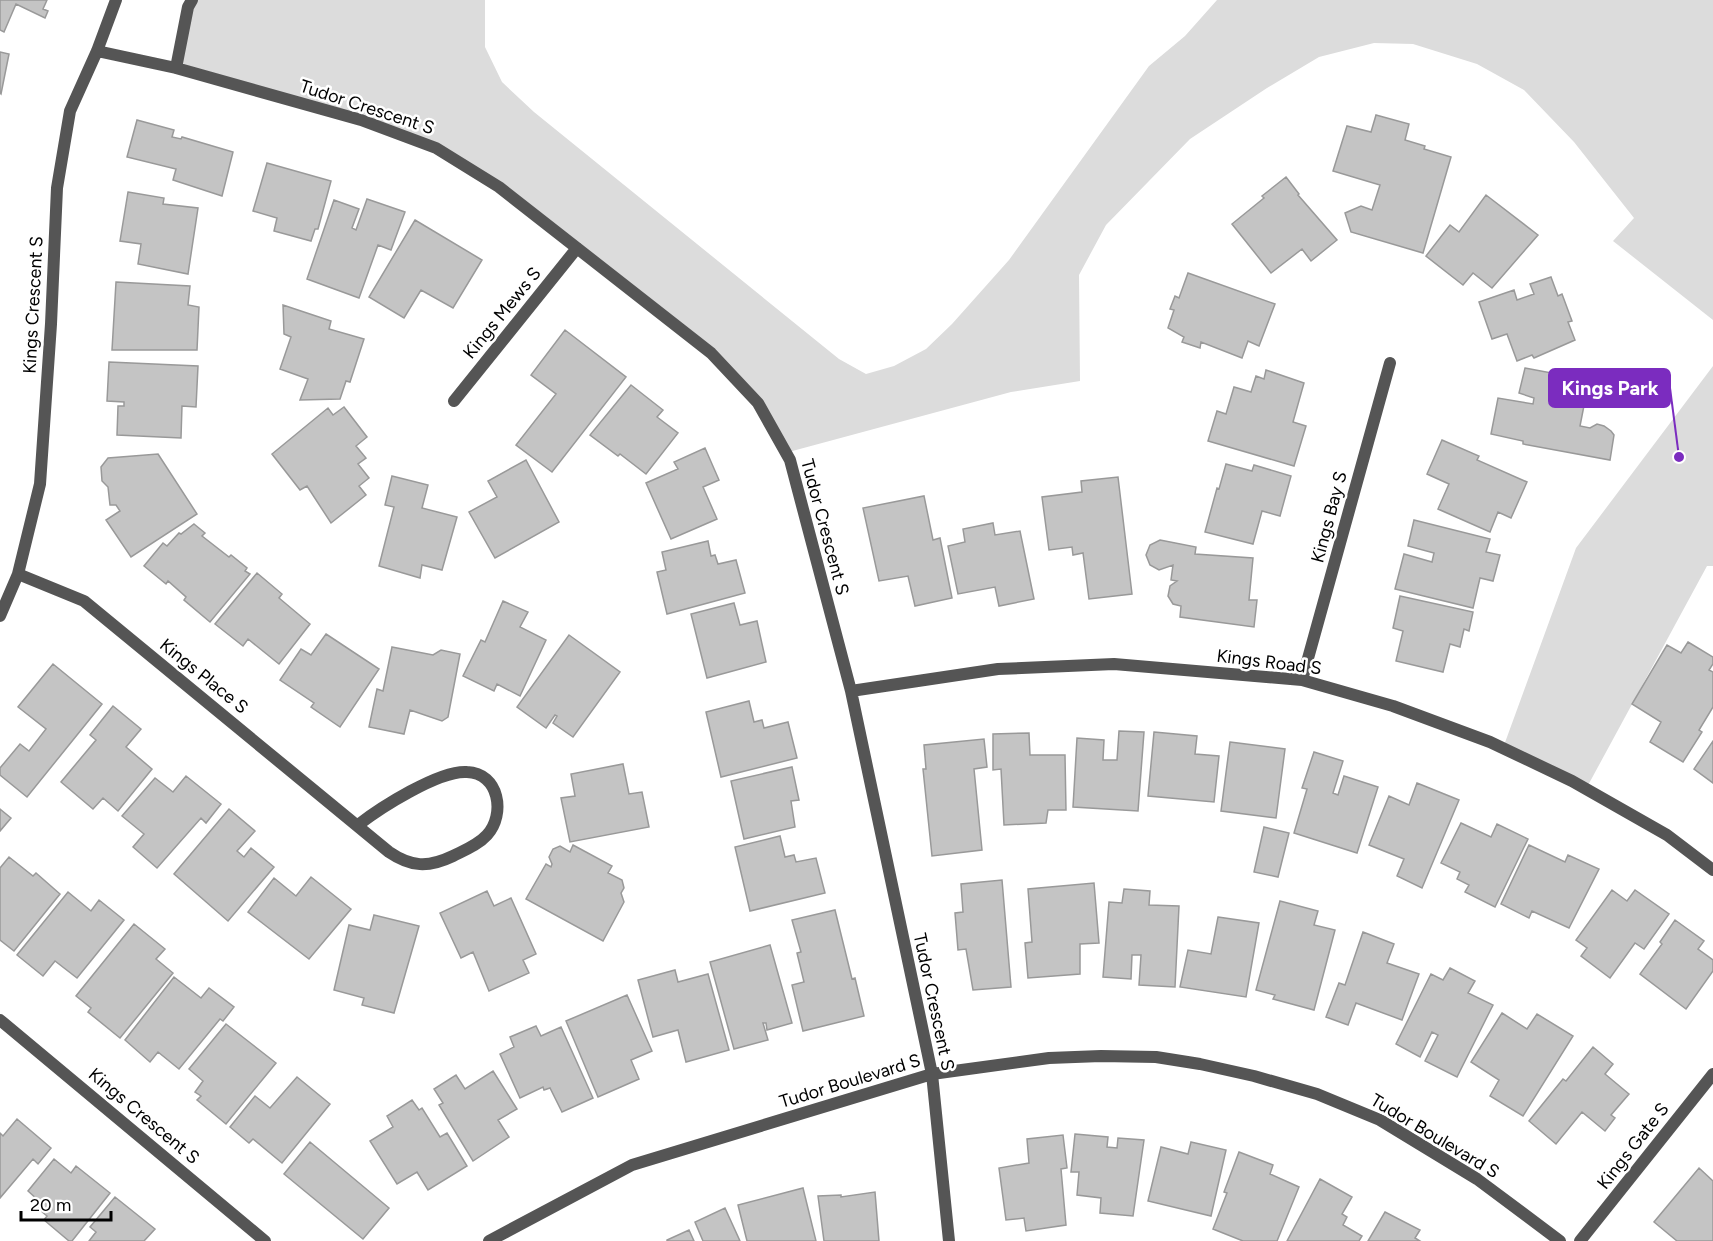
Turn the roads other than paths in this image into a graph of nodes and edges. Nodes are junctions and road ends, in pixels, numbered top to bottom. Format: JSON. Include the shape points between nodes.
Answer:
{"nodes":[{"id":1,"x":116,"y":0,"type":"edge"},
{"id":2,"x":192,"y":0,"type":"edge"},
{"id":3,"x":97,"y":51,"type":"junction"},
{"id":4,"x":176,"y":68,"type":"junction"},
{"id":5,"x":577,"y":248,"type":"junction"},
{"id":6,"x":1390,"y":363,"type":"dead end"},
{"id":7,"x":454,"y":401,"type":"dead end"},
{"id":8,"x":18,"y":573,"type":"junction"},
{"id":9,"x":0,"y":616,"type":"edge"},
{"id":10,"x":1302,"y":680,"type":"junction"},
{"id":11,"x":851,"y":690,"type":"junction"},
{"id":12,"x":357,"y":825,"type":"junction"},
{"id":13,"x":1713,"y":870,"type":"edge"},
{"id":14,"x":0,"y":1020,"type":"edge"},
{"id":15,"x":932,"y":1074,"type":"junction"},
{"id":16,"x":1713,"y":1074,"type":"edge"},
{"id":17,"x":264,"y":1241,"type":"edge"},
{"id":18,"x":489,"y":1241,"type":"edge"},
{"id":19,"x":949,"y":1241,"type":"edge"},
{"id":20,"x":1560,"y":1241,"type":"edge"},
{"id":21,"x":1580,"y":1241,"type":"edge"}],
"edges":[{"from":1,"to":3,"type":"street","name":"Kings Crescent S"},
{"from":2,"to":4,"type":"street"},
{"from":3,"to":4,"type":"street","name":"Tudor Crescent S"},
{"from":3,"to":8,"type":"street","name":"Kings Crescent S","via":[[70,111],[57,188],[40,484]]},
{"from":4,"to":5,"type":"street","name":"Tudor Crescent S","via":[[369,123],[436,148],[499,187]]},
{"from":5,"to":7,"type":"street","name":"Kings Mews S"},
{"from":5,"to":11,"type":"street","name":"Tudor Crescent S","via":[[711,353],[759,404],[790,460]]},
{"from":6,"to":10,"type":"street","name":"Kings Bay S"},
{"from":8,"to":9,"type":"street","name":"Kings Crescent S"},
{"from":8,"to":12,"type":"street","name":"Kings Place S","via":[[84,601]]},
{"from":10,"to":11,"type":"street","name":"Kings Road S","via":[[1114,664],[998,669]]},
{"from":10,"to":13,"type":"street","name":"Kings Road S","via":[[1393,706],[1490,742],[1667,835]]},
{"from":11,"to":15,"type":"street","name":"Tudor Crescent S"},
{"from":12,"to":12,"type":"street","name":"Kings Place S","via":[[405,862],[432,864],[480,842],[496,821],[499,801],[485,779],[465,771],[430,782]]},
{"from":14,"to":17,"type":"street","name":"Kings Crescent S"},
{"from":15,"to":18,"type":"street","name":"Tudor Boulevard S","via":[[632,1165]]},
{"from":15,"to":19,"type":"street","name":"Tudor Crescent S"},
{"from":15,"to":20,"type":"street","name":"Tudor Boulevard S","via":[[1049,1058],[1101,1056],[1156,1057],[1254,1076],[1317,1094],[1380,1120],[1477,1179]]},
{"from":16,"to":21,"type":"street","name":"Kings Gate S"}]}
